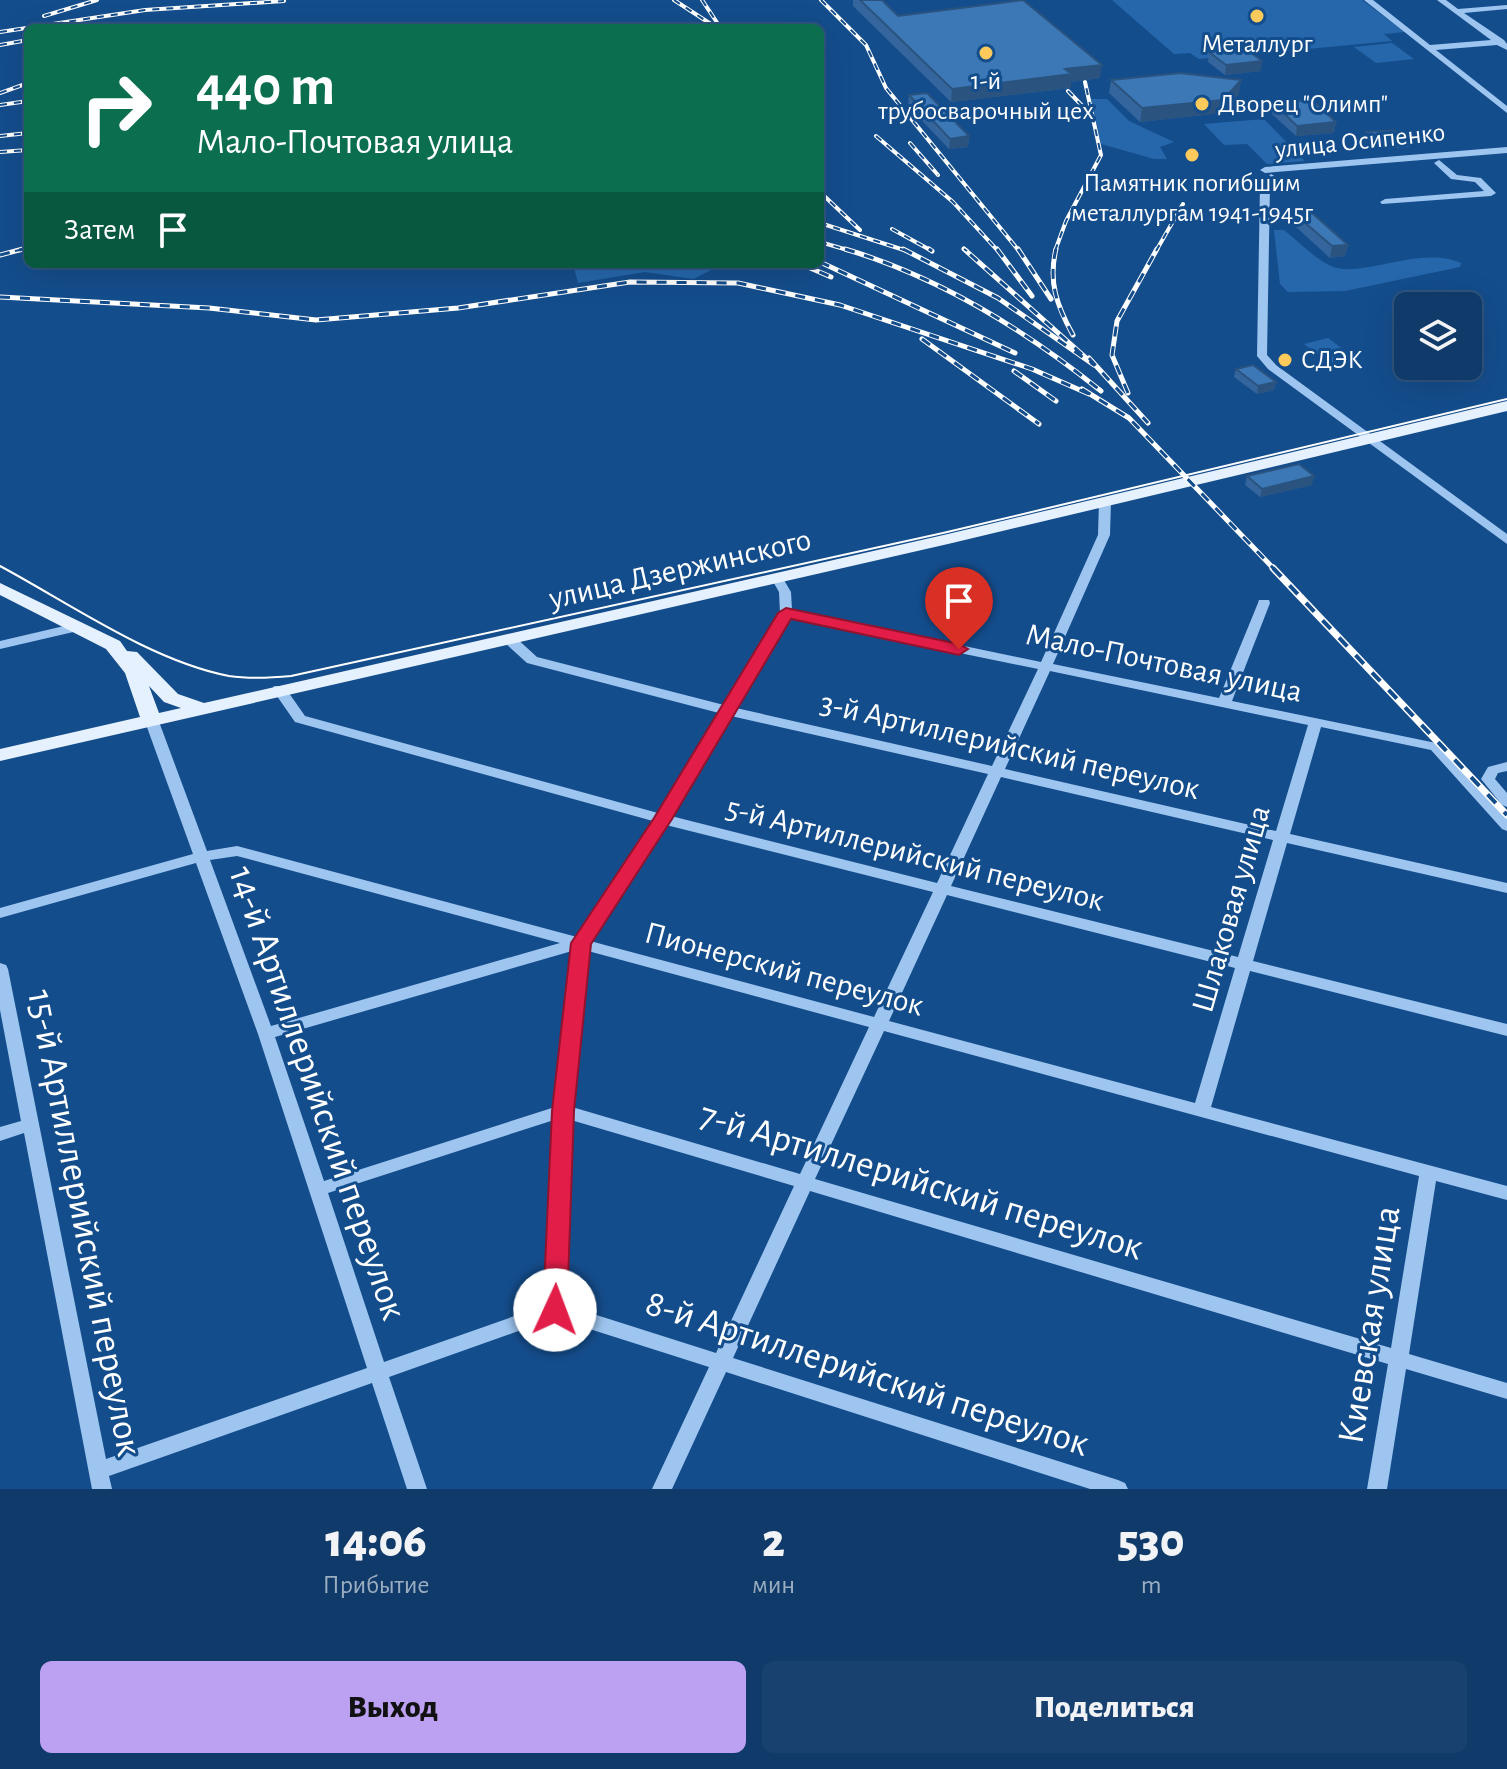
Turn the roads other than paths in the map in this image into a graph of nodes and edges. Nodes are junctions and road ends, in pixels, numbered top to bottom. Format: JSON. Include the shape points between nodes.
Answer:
{"nodes":[{"id":1,"x":1368,"y":0,"type":"edge"},
{"id":2,"x":1441,"y":0,"type":"edge"},
{"id":3,"x":1507,"y":7,"type":"edge"},
{"id":4,"x":1456,"y":11,"type":"junction"},
{"id":5,"x":1503,"y":42,"type":"edge"},
{"id":6,"x":1429,"y":48,"type":"junction"},
{"id":7,"x":1507,"y":48,"type":"edge"},
{"id":8,"x":1507,"y":110,"type":"edge"},
{"id":9,"x":1507,"y":150,"type":"edge"},
{"id":10,"x":1507,"y":158,"type":"edge"},
{"id":11,"x":1439,"y":163,"type":"junction"},
{"id":12,"x":1271,"y":177,"type":"junction"},
{"id":13,"x":1385,"y":202,"type":"dead end"},
{"id":14,"x":1507,"y":406,"type":"edge"},
{"id":15,"x":1372,"y":439,"type":"junction"},
{"id":16,"x":1105,"y":501,"type":"junction"},
{"id":17,"x":1507,"y":540,"type":"edge"},
{"id":18,"x":777,"y":578,"type":"junction"},
{"id":19,"x":0,"y":588,"type":"edge"},
{"id":20,"x":1264,"y":603,"type":"dead end"},
{"id":21,"x":786,"y":613,"type":"junction"},
{"id":22,"x":77,"y":627,"type":"junction"},
{"id":23,"x":509,"y":639,"type":"junction"},
{"id":24,"x":0,"y":645,"type":"edge"},
{"id":25,"x":113,"y":645,"type":"junction"},
{"id":26,"x":1045,"y":668,"type":"junction"},
{"id":27,"x":279,"y":689,"type":"junction"},
{"id":28,"x":1224,"y":704,"type":"junction"},
{"id":29,"x":199,"y":707,"type":"junction"},
{"id":30,"x":725,"y":710,"type":"junction"},
{"id":31,"x":151,"y":719,"type":"junction"},
{"id":32,"x":1315,"y":723,"type":"junction"},
{"id":33,"x":0,"y":755,"type":"edge"},
{"id":34,"x":1507,"y":766,"type":"edge"},
{"id":35,"x":997,"y":771,"type":"junction"},
{"id":36,"x":1507,"y":802,"type":"edge"},
{"id":37,"x":662,"y":819,"type":"junction"},
{"id":38,"x":1507,"y":826,"type":"edge"},
{"id":39,"x":1281,"y":837,"type":"junction"},
{"id":40,"x":199,"y":857,"type":"junction"},
{"id":41,"x":1507,"y":888,"type":"edge"},
{"id":42,"x":942,"y":889,"type":"junction"},
{"id":43,"x":0,"y":913,"type":"edge"},
{"id":44,"x":581,"y":943,"type":"junction"},
{"id":45,"x":1244,"y":965,"type":"junction"},
{"id":46,"x":0,"y":969,"type":"edge"},
{"id":47,"x":879,"y":1024,"type":"junction"},
{"id":48,"x":1507,"y":1030,"type":"edge"},
{"id":49,"x":266,"y":1034,"type":"junction"},
{"id":50,"x":563,"y":1111,"type":"junction"},
{"id":51,"x":1201,"y":1111,"type":"junction"},
{"id":52,"x":30,"y":1125,"type":"junction"},
{"id":53,"x":0,"y":1134,"type":"edge"},
{"id":54,"x":1429,"y":1172,"type":"junction"},
{"id":55,"x":805,"y":1183,"type":"junction"},
{"id":56,"x":316,"y":1190,"type":"junction"},
{"id":57,"x":1507,"y":1193,"type":"edge"},
{"id":58,"x":555,"y":1310,"type":"junction"},
{"id":59,"x":1401,"y":1360,"type":"junction"},
{"id":60,"x":721,"y":1363,"type":"junction"},
{"id":61,"x":378,"y":1375,"type":"junction"},
{"id":62,"x":1507,"y":1391,"type":"edge"},
{"id":63,"x":100,"y":1480,"type":"edge"},
{"id":64,"x":417,"y":1489,"type":"edge"},
{"id":65,"x":662,"y":1489,"type":"edge"},
{"id":66,"x":1118,"y":1489,"type":"edge"},
{"id":67,"x":1377,"y":1489,"type":"edge"}],
"edges":[{"from":1,"to":6,"type":"street"},
{"from":2,"to":4,"type":"street"},
{"from":3,"to":4,"type":"street"},
{"from":4,"to":5,"type":"street"},
{"from":5,"to":6,"type":"street"},
{"from":5,"to":7,"type":"street"},
{"from":6,"to":8,"type":"street"},
{"from":9,"to":12,"type":"street","name":"улица Осипенко","via":[[1265,170]]},
{"from":10,"to":11,"type":"street","name":"улица Осипенко"},
{"from":11,"to":12,"type":"street","name":"улица Осипенко"},
{"from":11,"to":13,"type":"street","via":[[1454,177],[1478,180],[1491,193]]},
{"from":12,"to":15,"type":"street","via":[[1265,185],[1262,356]]},
{"from":14,"to":15,"type":"main road","name":"улица Дзержинского"},
{"from":15,"to":16,"type":"main road","name":"улица Дзержинского"},
{"from":15,"to":17,"type":"street"},
{"from":16,"to":18,"type":"main road","name":"улица Дзержинского"},
{"from":16,"to":26,"type":"street","via":[[1104,535]]},
{"from":18,"to":21,"type":"street","via":[[785,592]]},
{"from":18,"to":23,"type":"main road","name":"улица Дзержинского"},
{"from":19,"to":22,"type":"main road"},
{"from":20,"to":28,"type":"street"},
{"from":21,"to":26,"type":"street","name":"Мало-Почтовая улица"},
{"from":21,"to":30,"type":"street"},
{"from":22,"to":24,"type":"street"},
{"from":22,"to":25,"type":"main road"},
{"from":23,"to":27,"type":"main road","name":"улица Дзержинского"},
{"from":23,"to":30,"type":"street","name":"3-й Артиллерийский переулок","via":[[532,660]]},
{"from":25,"to":29,"type":"main road","via":[[142,665],[171,698]]},
{"from":25,"to":31,"type":"main road","via":[[134,672]]},
{"from":26,"to":28,"type":"street","name":"Мало-Почтовая улица"},
{"from":26,"to":35,"type":"street"},
{"from":27,"to":29,"type":"main road","name":"улица Дзержинского"},
{"from":27,"to":37,"type":"street","name":"5-й Артиллерийский переулок","via":[[300,719]]},
{"from":28,"to":32,"type":"street","name":"Мало-Почтовая улица"},
{"from":29,"to":31,"type":"main road","name":"улица Дзержинского"},
{"from":30,"to":35,"type":"street","name":"3-й Артиллерийский переулок"},
{"from":30,"to":37,"type":"street"},
{"from":31,"to":33,"type":"main road","name":"улица Дзержинского"},
{"from":31,"to":40,"type":"street","name":"14-й Артиллерийский переулок"},
{"from":32,"to":38,"type":"street","name":"Мало-Почтовая улица","via":[[1436,747]]},
{"from":32,"to":39,"type":"street","name":"Шлаковая улица"},
{"from":34,"to":36,"type":"street","via":[[1493,770],[1488,779]]},
{"from":35,"to":39,"type":"street","name":"3-й Артиллерийский переулок"},
{"from":35,"to":42,"type":"street"},
{"from":37,"to":42,"type":"street","name":"5-й Артиллерийский переулок"},
{"from":37,"to":44,"type":"street"},
{"from":39,"to":41,"type":"street","name":"3-й Артиллерийский переулок"},
{"from":39,"to":45,"type":"street","name":"Шлаковая улица"},
{"from":40,"to":43,"type":"street","name":"Пионерский переулок"},
{"from":40,"to":44,"type":"street","name":"Пионерский переулок","via":[[237,851]]},
{"from":40,"to":49,"type":"street","name":"14-й Артиллерийский переулок"},
{"from":42,"to":45,"type":"street","name":"5-й Артиллерийский переулок"},
{"from":42,"to":47,"type":"street"},
{"from":44,"to":47,"type":"street","name":"Пионерский переулок"},
{"from":44,"to":49,"type":"street"},
{"from":44,"to":50,"type":"street"},
{"from":45,"to":48,"type":"street","name":"5-й Артиллерийский переулок"},
{"from":45,"to":51,"type":"street","name":"Шлаковая улица"},
{"from":46,"to":52,"type":"street","name":"15-й Артиллерийский переулок"},
{"from":47,"to":51,"type":"street","name":"Пионерский переулок"},
{"from":47,"to":55,"type":"street"},
{"from":49,"to":56,"type":"street","name":"14-й Артиллерийский переулок"},
{"from":50,"to":55,"type":"street","name":"7-й Артиллерийский переулок"},
{"from":50,"to":56,"type":"street"},
{"from":50,"to":58,"type":"street"},
{"from":51,"to":54,"type":"street","name":"Пионерский переулок"},
{"from":52,"to":53,"type":"street"},
{"from":52,"to":63,"type":"street","name":"15-й Артиллерийский переулок"},
{"from":54,"to":57,"type":"street","name":"Пионерский переулок"},
{"from":54,"to":59,"type":"street","name":"Киевская улица"},
{"from":55,"to":59,"type":"street","name":"7-й Артиллерийский переулок"},
{"from":55,"to":60,"type":"street"},
{"from":56,"to":61,"type":"street","name":"14-й Артиллерийский переулок"},
{"from":58,"to":60,"type":"street","name":"8-й Артиллерийский переулок"},
{"from":58,"to":61,"type":"street"},
{"from":59,"to":62,"type":"street","name":"7-й Артиллерийский переулок"},
{"from":59,"to":67,"type":"street","name":"Киевская улица"},
{"from":60,"to":65,"type":"street"},
{"from":60,"to":66,"type":"street","name":"8-й Артиллерийский переулок"},
{"from":61,"to":63,"type":"street"},
{"from":61,"to":64,"type":"street","name":"14-й Артиллерийский переулок"}]}
